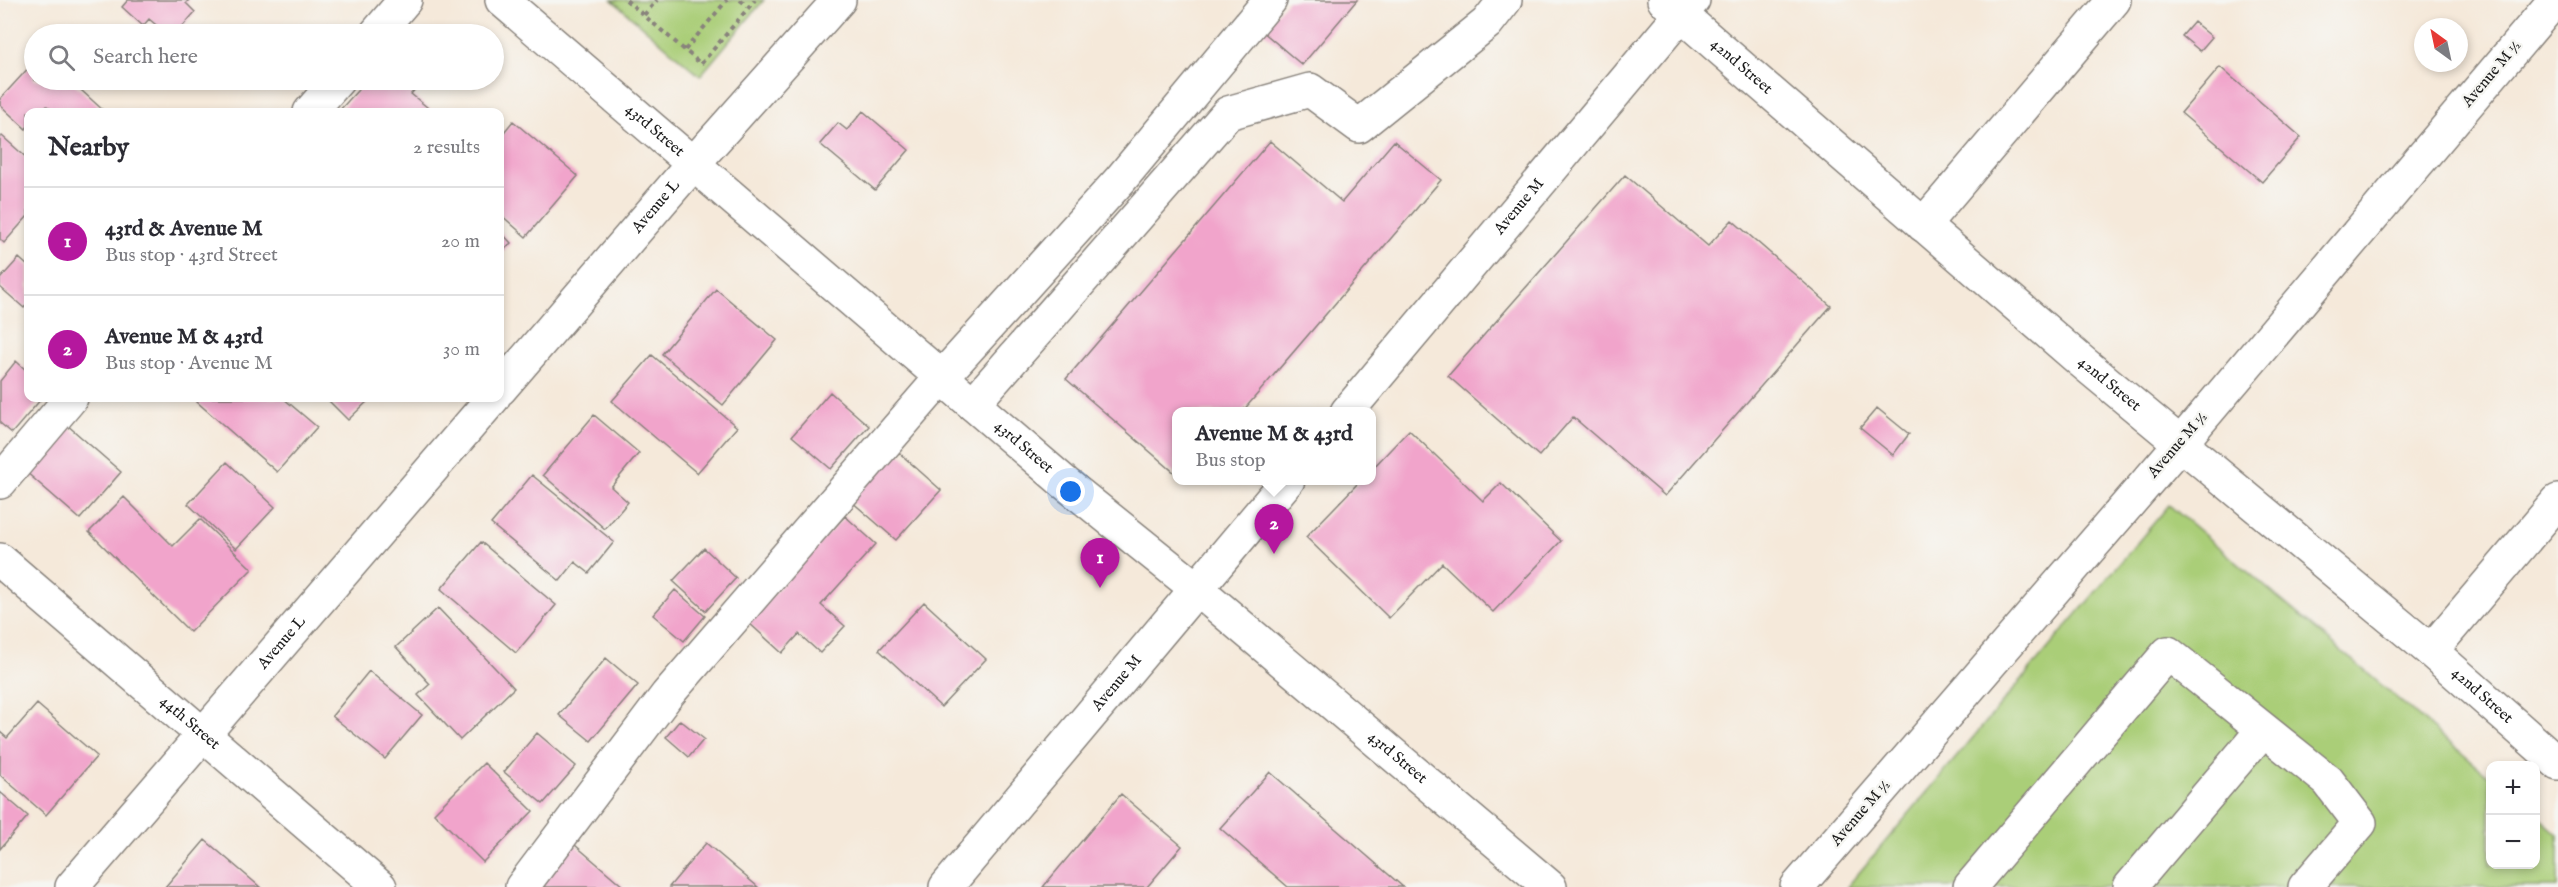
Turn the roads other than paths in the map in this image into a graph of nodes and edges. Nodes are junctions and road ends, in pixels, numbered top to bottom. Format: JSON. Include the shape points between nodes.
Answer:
{"nodes":[{"id":1,"x":405,"y":0,"type":"edge"},
{"id":2,"x":502,"y":0,"type":"edge"},
{"id":3,"x":839,"y":0,"type":"edge"},
{"id":4,"x":1270,"y":0,"type":"edge"},
{"id":5,"x":1504,"y":0,"type":"edge"},
{"id":6,"x":2114,"y":0,"type":"edge"},
{"id":7,"x":2555,"y":0,"type":"edge"},
{"id":8,"x":1679,"y":5,"type":"edge"},
{"id":9,"x":385,"y":24,"type":"edge"},
{"id":10,"x":329,"y":90,"type":"edge"},
{"id":11,"x":314,"y":108,"type":"edge"},
{"id":12,"x":693,"y":164,"type":"junction"},
{"id":13,"x":1923,"y":225,"type":"junction"},
{"id":14,"x":942,"y":377,"type":"junction"},
{"id":15,"x":504,"y":384,"type":"edge"},
{"id":16,"x":68,"y":402,"type":"edge"},
{"id":17,"x":490,"y":402,"type":"edge"},
{"id":18,"x":973,"y":404,"type":"junction"},
{"id":19,"x":1350,"y":407,"type":"edge"},
{"id":20,"x":2180,"y":444,"type":"junction"},
{"id":21,"x":0,"y":482,"type":"edge"},
{"id":22,"x":1284,"y":485,"type":"edge"},
{"id":23,"x":2558,"y":501,"type":"edge"},
{"id":24,"x":0,"y":560,"type":"edge"},
{"id":25,"x":1197,"y":589,"type":"junction"},
{"id":26,"x":2431,"y":651,"type":"junction"},
{"id":27,"x":2264,"y":729,"type":"junction"},
{"id":28,"x":203,"y":735,"type":"junction"},
{"id":29,"x":2558,"y":763,"type":"edge"},
{"id":30,"x":72,"y":887,"type":"edge"},
{"id":31,"x":380,"y":887,"type":"edge"},
{"id":32,"x":522,"y":887,"type":"edge"},
{"id":33,"x":946,"y":887,"type":"edge"},
{"id":34,"x":1550,"y":887,"type":"edge"},
{"id":35,"x":1797,"y":887,"type":"edge"},
{"id":36,"x":1970,"y":887,"type":"edge"},
{"id":37,"x":2130,"y":887,"type":"edge"},
{"id":38,"x":2305,"y":887,"type":"edge"}],
"edges":[{"from":1,"to":9,"type":"street"},
{"from":2,"to":12,"type":"street","name":"43rd Street"},
{"from":3,"to":12,"type":"street","name":"Avenue L"},
{"from":4,"to":14,"type":"street","via":[[1120,180]]},
{"from":5,"to":18,"type":"street","via":[[1487,22],[1359,126],[1310,90],[1228,113]]},
{"from":6,"to":13,"type":"street"},
{"from":7,"to":20,"type":"street","name":"Avenue M ½"},
{"from":8,"to":13,"type":"street","name":"42nd Street"},
{"from":8,"to":19,"type":"street","name":"Avenue M"},
{"from":10,"to":11,"type":"street"},
{"from":12,"to":14,"type":"street","name":"43rd Street"},
{"from":12,"to":15,"type":"street","name":"Avenue L"},
{"from":13,"to":20,"type":"street","name":"42nd Street"},
{"from":14,"to":18,"type":"street","name":"43rd Street"},
{"from":14,"to":32,"type":"street","via":[[667,695]]},
{"from":16,"to":21,"type":"street"},
{"from":17,"to":28,"type":"street","name":"Avenue L"},
{"from":18,"to":25,"type":"street","name":"43rd Street"},
{"from":20,"to":26,"type":"street","name":"42nd Street"},
{"from":20,"to":35,"type":"street","name":"Avenue M ½"},
{"from":22,"to":25,"type":"street","name":"Avenue M"},
{"from":23,"to":26,"type":"street"},
{"from":24,"to":28,"type":"street","name":"44th Street"},
{"from":25,"to":33,"type":"street","name":"Avenue M"},
{"from":25,"to":34,"type":"street","name":"43rd Street"},
{"from":26,"to":29,"type":"street","name":"42nd Street"},
{"from":27,"to":36,"type":"street","via":[[2168,653]]},
{"from":27,"to":37,"type":"street"},
{"from":27,"to":38,"type":"street","via":[[2328,781],[2360,823]]},
{"from":28,"to":30,"type":"street","name":"Avenue L"},
{"from":28,"to":31,"type":"street","name":"44th Street"}]}
